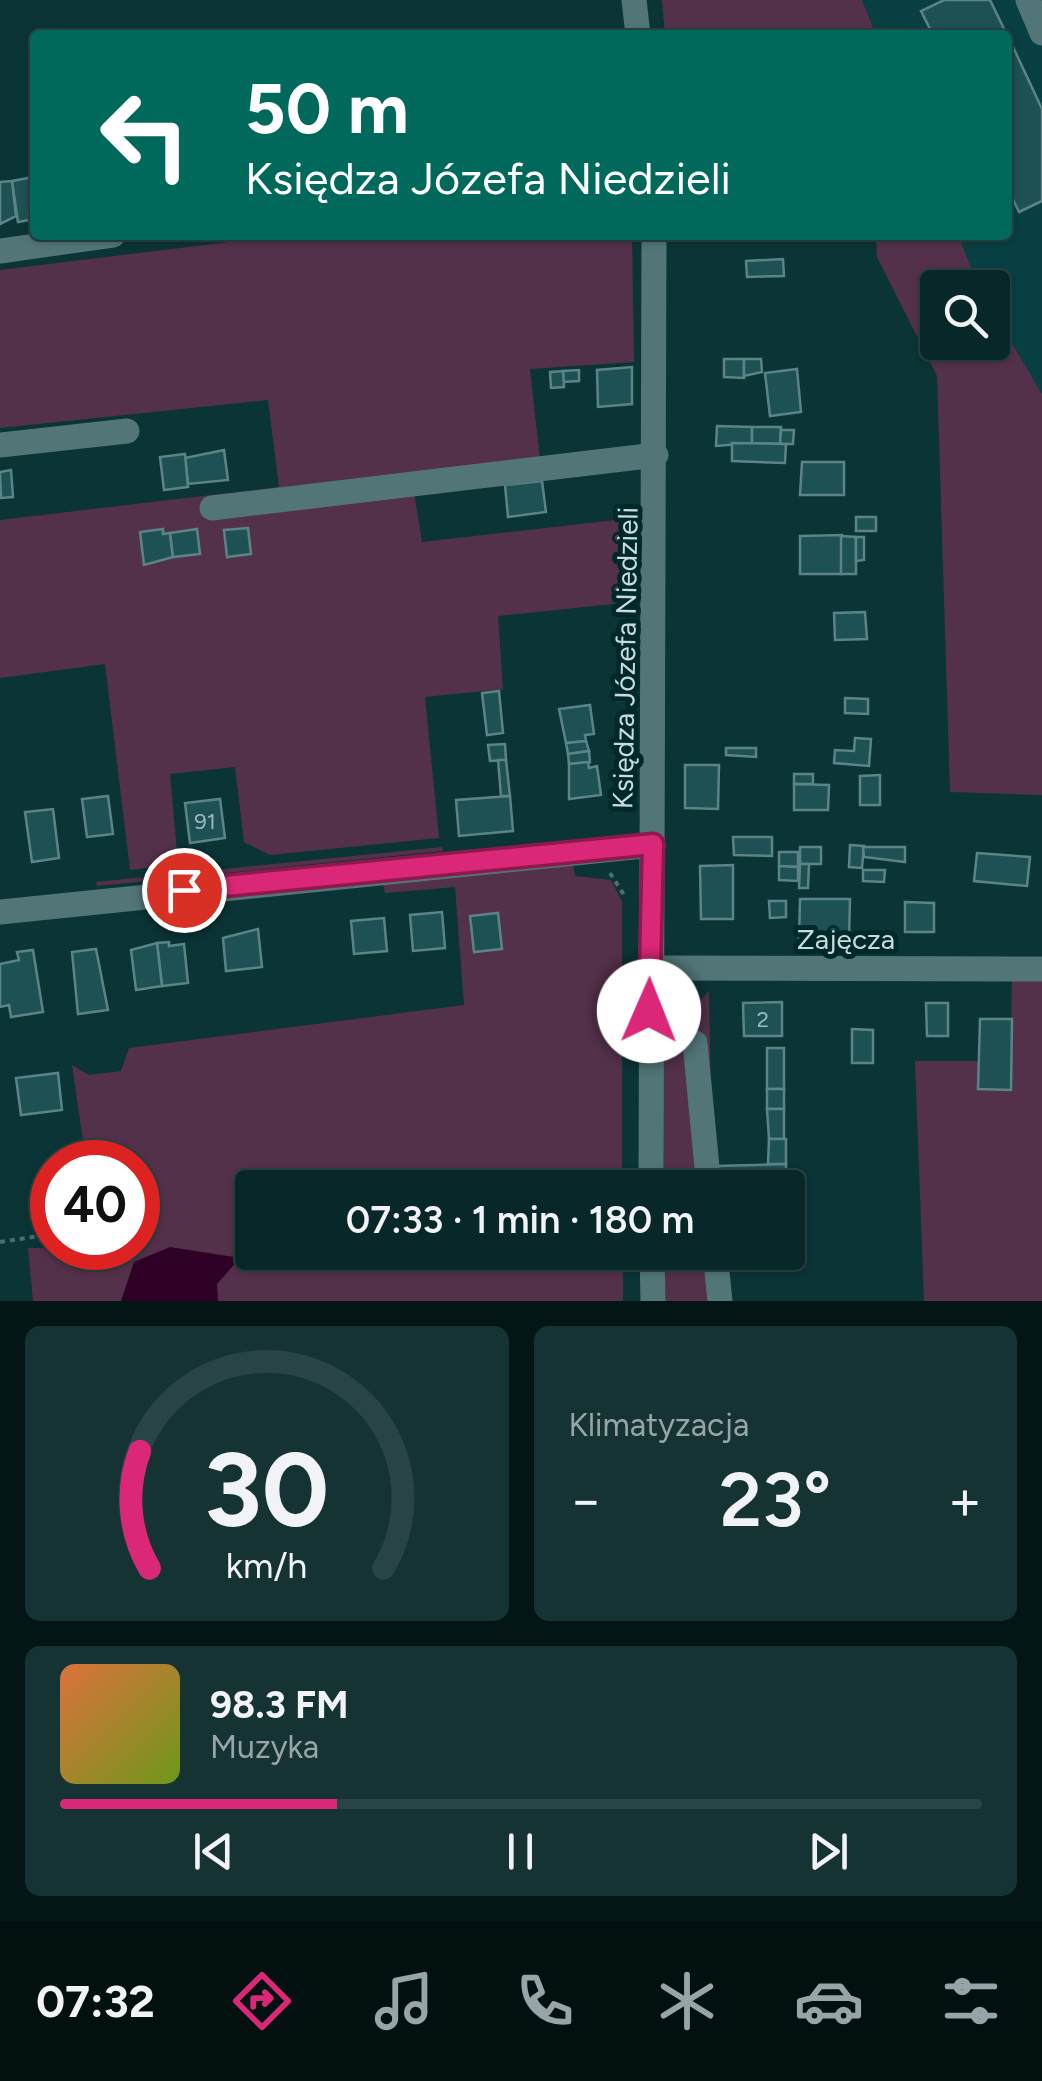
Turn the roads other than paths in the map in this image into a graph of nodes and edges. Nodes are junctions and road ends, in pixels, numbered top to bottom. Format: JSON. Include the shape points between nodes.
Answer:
{"nodes":[{"id":1,"x":634,"y":0,"type":"edge"},
{"id":2,"x":1028,"y":0,"type":"edge"},
{"id":3,"x":637,"y":30,"type":"edge"},
{"id":4,"x":1042,"y":32,"type":"edge"},
{"id":5,"x":78,"y":240,"type":"edge"},
{"id":6,"x":654,"y":240,"type":"edge"},
{"id":7,"x":0,"y":251,"type":"edge"},
{"id":8,"x":127,"y":431,"type":"dead end"},
{"id":9,"x":0,"y":445,"type":"edge"},
{"id":10,"x":656,"y":455,"type":"junction"},
{"id":11,"x":212,"y":508,"type":"dead end"},
{"id":12,"x":653,"y":844,"type":"junction"},
{"id":13,"x":0,"y":912,"type":"edge"},
{"id":14,"x":650,"y":968,"type":"junction"},
{"id":15,"x":1042,"y":970,"type":"edge"},
{"id":16,"x":695,"y":1042,"type":"dead end"},
{"id":17,"x":651,"y":1170,"type":"edge"},
{"id":18,"x":707,"y":1170,"type":"edge"},
{"id":19,"x":652,"y":1270,"type":"edge"},
{"id":20,"x":717,"y":1270,"type":"edge"},
{"id":21,"x":652,"y":1301,"type":"edge"},
{"id":22,"x":720,"y":1301,"type":"edge"}],
"edges":[{"from":1,"to":3,"type":"street"},
{"from":2,"to":4,"type":"street"},
{"from":5,"to":7,"type":"street"},
{"from":6,"to":10,"type":"street","name":"Księdza Józefa Niedzieli"},
{"from":8,"to":9,"type":"street"},
{"from":10,"to":11,"type":"street"},
{"from":10,"to":12,"type":"street","name":"Księdza Józefa Niedzieli"},
{"from":12,"to":13,"type":"street","name":"Księdza Józefa Niedzieli"},
{"from":12,"to":14,"type":"street"},
{"from":14,"to":15,"type":"street","name":"Zajęcza"},
{"from":14,"to":17,"type":"street"},
{"from":16,"to":18,"type":"street"},
{"from":19,"to":21,"type":"street"},
{"from":20,"to":22,"type":"street"}]}
